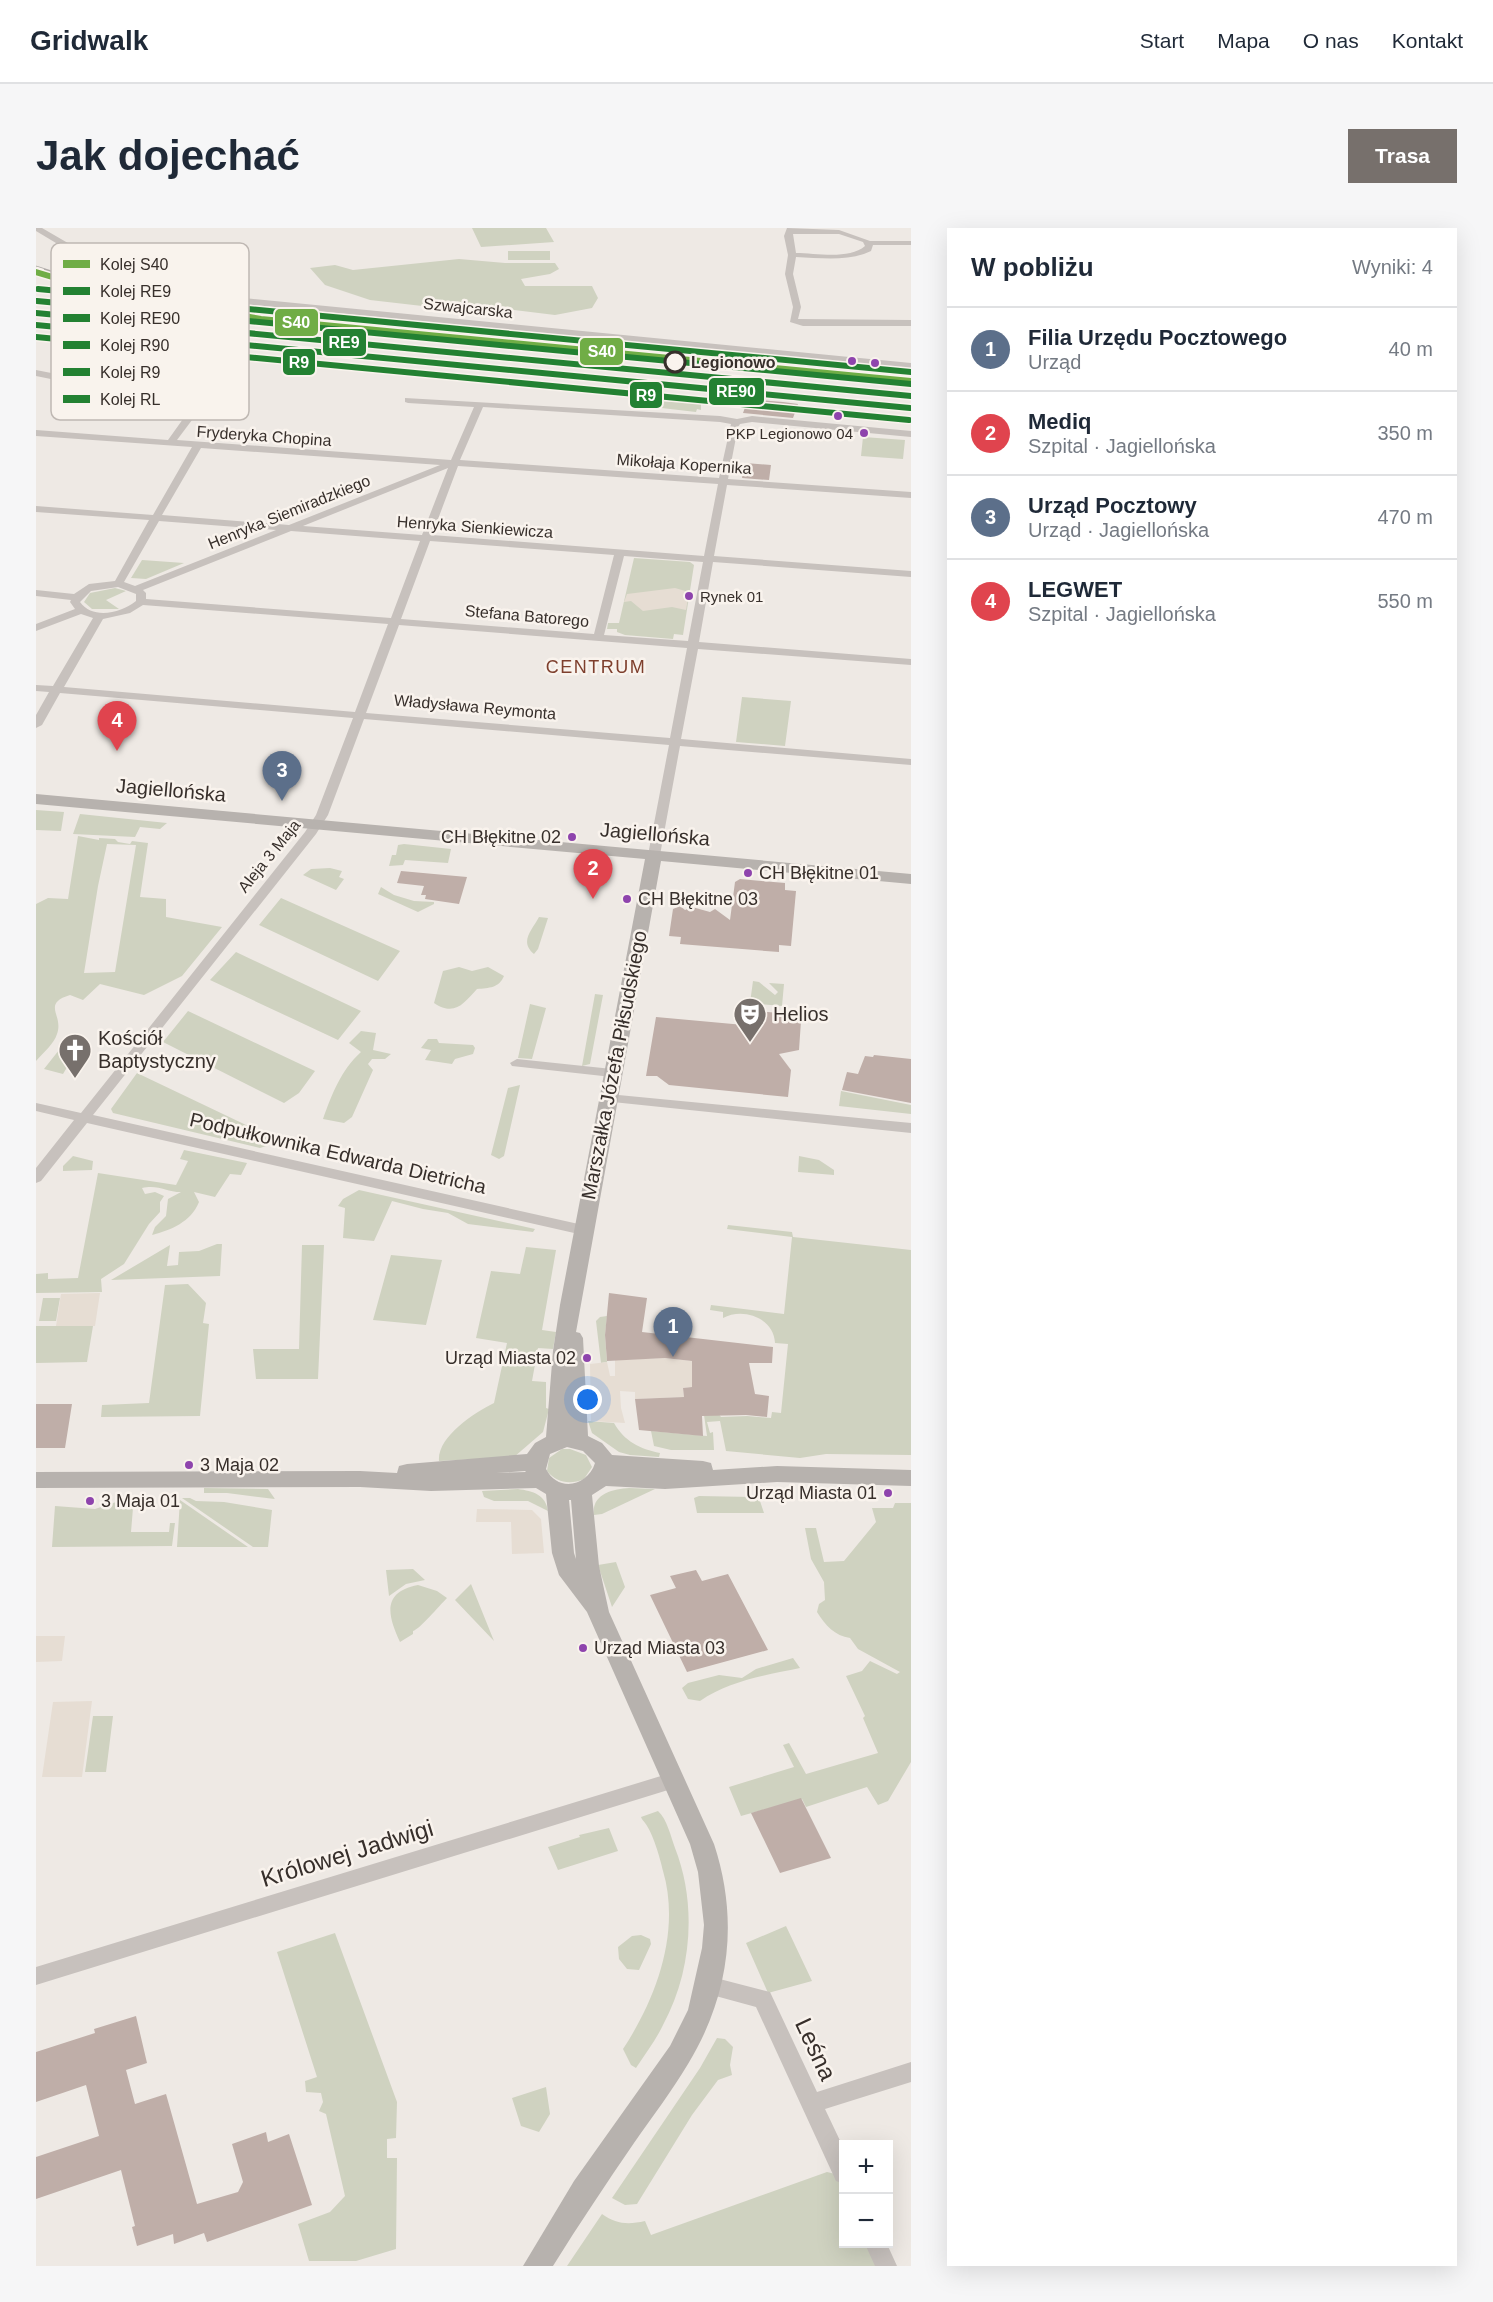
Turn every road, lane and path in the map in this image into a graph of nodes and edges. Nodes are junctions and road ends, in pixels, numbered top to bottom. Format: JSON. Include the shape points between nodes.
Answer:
{"nodes":[{"id":1,"x":36,"y":228,"type":"edge"},
{"id":2,"x":790,"y":230,"type":"edge"},
{"id":3,"x":62,"y":243,"type":"edge"},
{"id":4,"x":868,"y":243,"type":"junction"},
{"id":5,"x":911,"y":243,"type":"edge"},
{"id":6,"x":792,"y":255,"type":"junction"},
{"id":7,"x":249,"y":301,"type":"edge"},
{"id":8,"x":911,"y":323,"type":"edge"},
{"id":9,"x":911,"y":366,"type":"edge"},
{"id":10,"x":36,"y":373,"type":"edge"},
{"id":11,"x":51,"y":376,"type":"edge"},
{"id":12,"x":408,"y":400,"type":"dead end"},
{"id":13,"x":479,"y":405,"type":"junction"},
{"id":14,"x":187,"y":420,"type":"edge"},
{"id":15,"x":737,"y":422,"type":"junction"},
{"id":16,"x":36,"y":433,"type":"edge"},
{"id":17,"x":911,"y":434,"type":"edge"},
{"id":18,"x":171,"y":442,"type":"junction"},
{"id":19,"x":197,"y":446,"type":"junction"},
{"id":20,"x":454,"y":464,"type":"junction"},
{"id":21,"x":723,"y":482,"type":"junction"},
{"id":22,"x":911,"y":495,"type":"edge"},
{"id":23,"x":36,"y":509,"type":"edge"},
{"id":24,"x":156,"y":518,"type":"junction"},
{"id":25,"x":287,"y":528,"type":"junction"},
{"id":26,"x":427,"y":538,"type":"junction"},
{"id":27,"x":620,"y":553,"type":"junction"},
{"id":28,"x":708,"y":560,"type":"junction"},
{"id":29,"x":911,"y":574,"type":"edge"},
{"id":30,"x":118,"y":584,"type":"junction"},
{"id":31,"x":136,"y":589,"type":"junction"},
{"id":32,"x":36,"y":593,"type":"edge"},
{"id":33,"x":77,"y":597,"type":"junction"},
{"id":34,"x":141,"y":602,"type":"junction"},
{"id":35,"x":82,"y":610,"type":"junction"},
{"id":36,"x":100,"y":615,"type":"junction"},
{"id":37,"x":396,"y":622,"type":"junction"},
{"id":38,"x":36,"y":628,"type":"edge"},
{"id":39,"x":598,"y":638,"type":"junction"},
{"id":40,"x":692,"y":645,"type":"junction"},
{"id":41,"x":911,"y":662,"type":"edge"},
{"id":42,"x":36,"y":688,"type":"edge"},
{"id":43,"x":57,"y":690,"type":"junction"},
{"id":44,"x":360,"y":716,"type":"junction"},
{"id":45,"x":36,"y":725,"type":"edge"},
{"id":46,"x":674,"y":742,"type":"junction"},
{"id":47,"x":911,"y":762,"type":"edge"},
{"id":48,"x":36,"y":799,"type":"edge"},
{"id":49,"x":317,"y":824,"type":"junction"},
{"id":50,"x":654,"y":855,"type":"junction"},
{"id":51,"x":911,"y":879,"type":"edge"},
{"id":52,"x":517,"y":1063,"type":"dead end"},
{"id":53,"x":612,"y":1073,"type":"junction"},
{"id":54,"x":608,"y":1098,"type":"junction"},
{"id":55,"x":36,"y":1107,"type":"edge"},
{"id":56,"x":84,"y":1118,"type":"junction"},
{"id":57,"x":911,"y":1128,"type":"edge"},
{"id":58,"x":36,"y":1178,"type":"edge"},
{"id":59,"x":583,"y":1230,"type":"junction"},
{"id":60,"x":569,"y":1321,"type":"junction"},
{"id":61,"x":578,"y":1440,"type":"junction"},
{"id":62,"x":556,"y":1441,"type":"junction"},
{"id":63,"x":604,"y":1470,"type":"junction"},
{"id":64,"x":544,"y":1478,"type":"junction"},
{"id":65,"x":911,"y":1478,"type":"edge"},
{"id":66,"x":36,"y":1480,"type":"edge"},
{"id":67,"x":581,"y":1491,"type":"junction"},
{"id":68,"x":598,"y":1612,"type":"junction"},
{"id":69,"x":674,"y":1780,"type":"junction"},
{"id":70,"x":36,"y":1976,"type":"edge"},
{"id":71,"x":708,"y":1985,"type":"junction"},
{"id":72,"x":911,"y":2072,"type":"edge"},
{"id":73,"x":812,"y":2103,"type":"junction"},
{"id":74,"x":839,"y":2165,"type":"edge"},
{"id":75,"x":878,"y":2248,"type":"edge"},
{"id":76,"x":537,"y":2266,"type":"edge"},
{"id":77,"x":886,"y":2266,"type":"edge"}],
"edges":[{"from":1,"to":3,"type":"street","name":"Szwajcarska"},
{"from":2,"to":4,"type":"street","via":[[847,233]]},
{"from":2,"to":6,"type":"street"},
{"from":4,"to":5,"type":"street"},
{"from":4,"to":6,"type":"street","via":[[868,249],[854,255]]},
{"from":6,"to":8,"type":"street","via":[[789,274],[797,307],[792,318],[797,322]]},
{"from":7,"to":9,"type":"street","name":"Szwajcarska"},
{"from":10,"to":11,"type":"street"},
{"from":12,"to":13,"type":"street"},
{"from":13,"to":15,"type":"street"},
{"from":13,"to":20,"type":"street","name":"Aleja 3 Maja"},
{"from":14,"to":18,"type":"street"},
{"from":15,"to":17,"type":"street","via":[[752,419]]},
{"from":15,"to":21,"type":"street","name":"Marszałka Józefa Piłsudskiego"},
{"from":16,"to":18,"type":"street","name":"Fryderyka Chopina"},
{"from":18,"to":19,"type":"street","name":"Fryderyka Chopina"},
{"from":19,"to":20,"type":"street","name":"Fryderyka Chopina"},
{"from":19,"to":24,"type":"street"},
{"from":20,"to":21,"type":"street","name":"Mikołaja Kopernika"},
{"from":20,"to":25,"type":"street","name":"Henryka Siemiradzkiego"},
{"from":20,"to":26,"type":"street","name":"Aleja 3 Maja"},
{"from":21,"to":22,"type":"street","name":"Mikołaja Kopernika"},
{"from":21,"to":28,"type":"street","name":"Marszałka Józefa Piłsudskiego"},
{"from":23,"to":24,"type":"street","name":"Henryka Sienkiewicza"},
{"from":24,"to":25,"type":"street","name":"Henryka Sienkiewicza"},
{"from":24,"to":30,"type":"street"},
{"from":25,"to":26,"type":"street","name":"Henryka Sienkiewicza"},
{"from":25,"to":31,"type":"street","name":"Henryka Siemiradzkiego"},
{"from":26,"to":27,"type":"street","name":"Henryka Sienkiewicza"},
{"from":26,"to":37,"type":"street","name":"Aleja 3 Maja"},
{"from":27,"to":28,"type":"street","name":"Henryka Sienkiewicza"},
{"from":27,"to":39,"type":"street"},
{"from":28,"to":29,"type":"street","name":"Henryka Sienkiewicza"},
{"from":28,"to":40,"type":"street","name":"Marszałka Józefa Piłsudskiego"},
{"from":30,"to":31,"type":"street"},
{"from":30,"to":33,"type":"street","via":[[98,585]]},
{"from":31,"to":34,"type":"street"},
{"from":32,"to":33,"type":"street"},
{"from":33,"to":35,"type":"street","via":[[75,602]]},
{"from":34,"to":36,"type":"street","via":[[129,611]]},
{"from":34,"to":37,"type":"street","name":"Stefana Batorego"},
{"from":35,"to":36,"type":"street"},
{"from":35,"to":38,"type":"street"},
{"from":36,"to":43,"type":"street"},
{"from":37,"to":39,"type":"street","name":"Stefana Batorego"},
{"from":37,"to":44,"type":"street","name":"Aleja 3 Maja"},
{"from":39,"to":40,"type":"street","name":"Stefana Batorego"},
{"from":40,"to":41,"type":"street","name":"Stefana Batorego"},
{"from":40,"to":46,"type":"street","name":"Marszałka Józefa Piłsudskiego"},
{"from":42,"to":43,"type":"street","name":"Władysława Reymonta"},
{"from":43,"to":44,"type":"street","name":"Władysława Reymonta"},
{"from":43,"to":45,"type":"street"},
{"from":44,"to":46,"type":"street","name":"Władysława Reymonta"},
{"from":44,"to":49,"type":"street","name":"Aleja 3 Maja"},
{"from":46,"to":47,"type":"street","name":"Władysława Reymonta"},
{"from":46,"to":50,"type":"street","name":"Marszałka Józefa Piłsudskiego"},
{"from":48,"to":49,"type":"street","name":"Jagiellońska"},
{"from":49,"to":50,"type":"street","name":"Jagiellońska"},
{"from":49,"to":56,"type":"street","name":"Aleja 3 Maja"},
{"from":50,"to":51,"type":"street","name":"Jagiellońska"},
{"from":50,"to":53,"type":"street","name":"Marszałka Józefa Piłsudskiego"},
{"from":52,"to":53,"type":"street"},
{"from":53,"to":54,"type":"street","name":"Marszałka Józefa Piłsudskiego"},
{"from":54,"to":57,"type":"street"},
{"from":54,"to":59,"type":"street","name":"Marszałka Józefa Piłsudskiego"},
{"from":55,"to":56,"type":"street","name":"Podpułkownika Edwarda Dietricha"},
{"from":56,"to":58,"type":"street","name":"Aleja 3 Maja"},
{"from":56,"to":59,"type":"street","name":"Podpułkownika Edwarda Dietricha"},
{"from":59,"to":60,"type":"street","name":"Marszałka Józefa Piłsudskiego"},
{"from":60,"to":61,"type":"street","name":"Marszałka Józefa Piłsudskiego","via":[[575,1353]]},
{"from":60,"to":62,"type":"street","name":"Marszałka Józefa Piłsudskiego"},
{"from":61,"to":62,"type":"street"},
{"from":61,"to":63,"type":"street","via":[[593,1446]]},
{"from":62,"to":64,"type":"street","via":[[539,1451]]},
{"from":63,"to":65,"type":"street","via":[[665,1481],[742,1474]]},
{"from":63,"to":67,"type":"street","via":[[594,1486]]},
{"from":64,"to":66,"type":"street","via":[[431,1483],[360,1479]]},
{"from":64,"to":67,"type":"street"},
{"from":64,"to":68,"type":"street","via":[[570,1575]]},
{"from":67,"to":68,"type":"street","via":[[588,1566]]},
{"from":68,"to":69,"type":"street"},
{"from":69,"to":70,"type":"street","name":"Królowej Jadwigi"},
{"from":69,"to":71,"type":"street","via":[[702,1844],[716,1901],[717,1925]]},
{"from":71,"to":73,"type":"street","name":"Leśna","via":[[763,1999]]},
{"from":71,"to":76,"type":"street","via":[[701,2012],[679,2055]]},
{"from":72,"to":73,"type":"street"},
{"from":73,"to":74,"type":"street","name":"Leśna"},
{"from":75,"to":77,"type":"street"}]}
